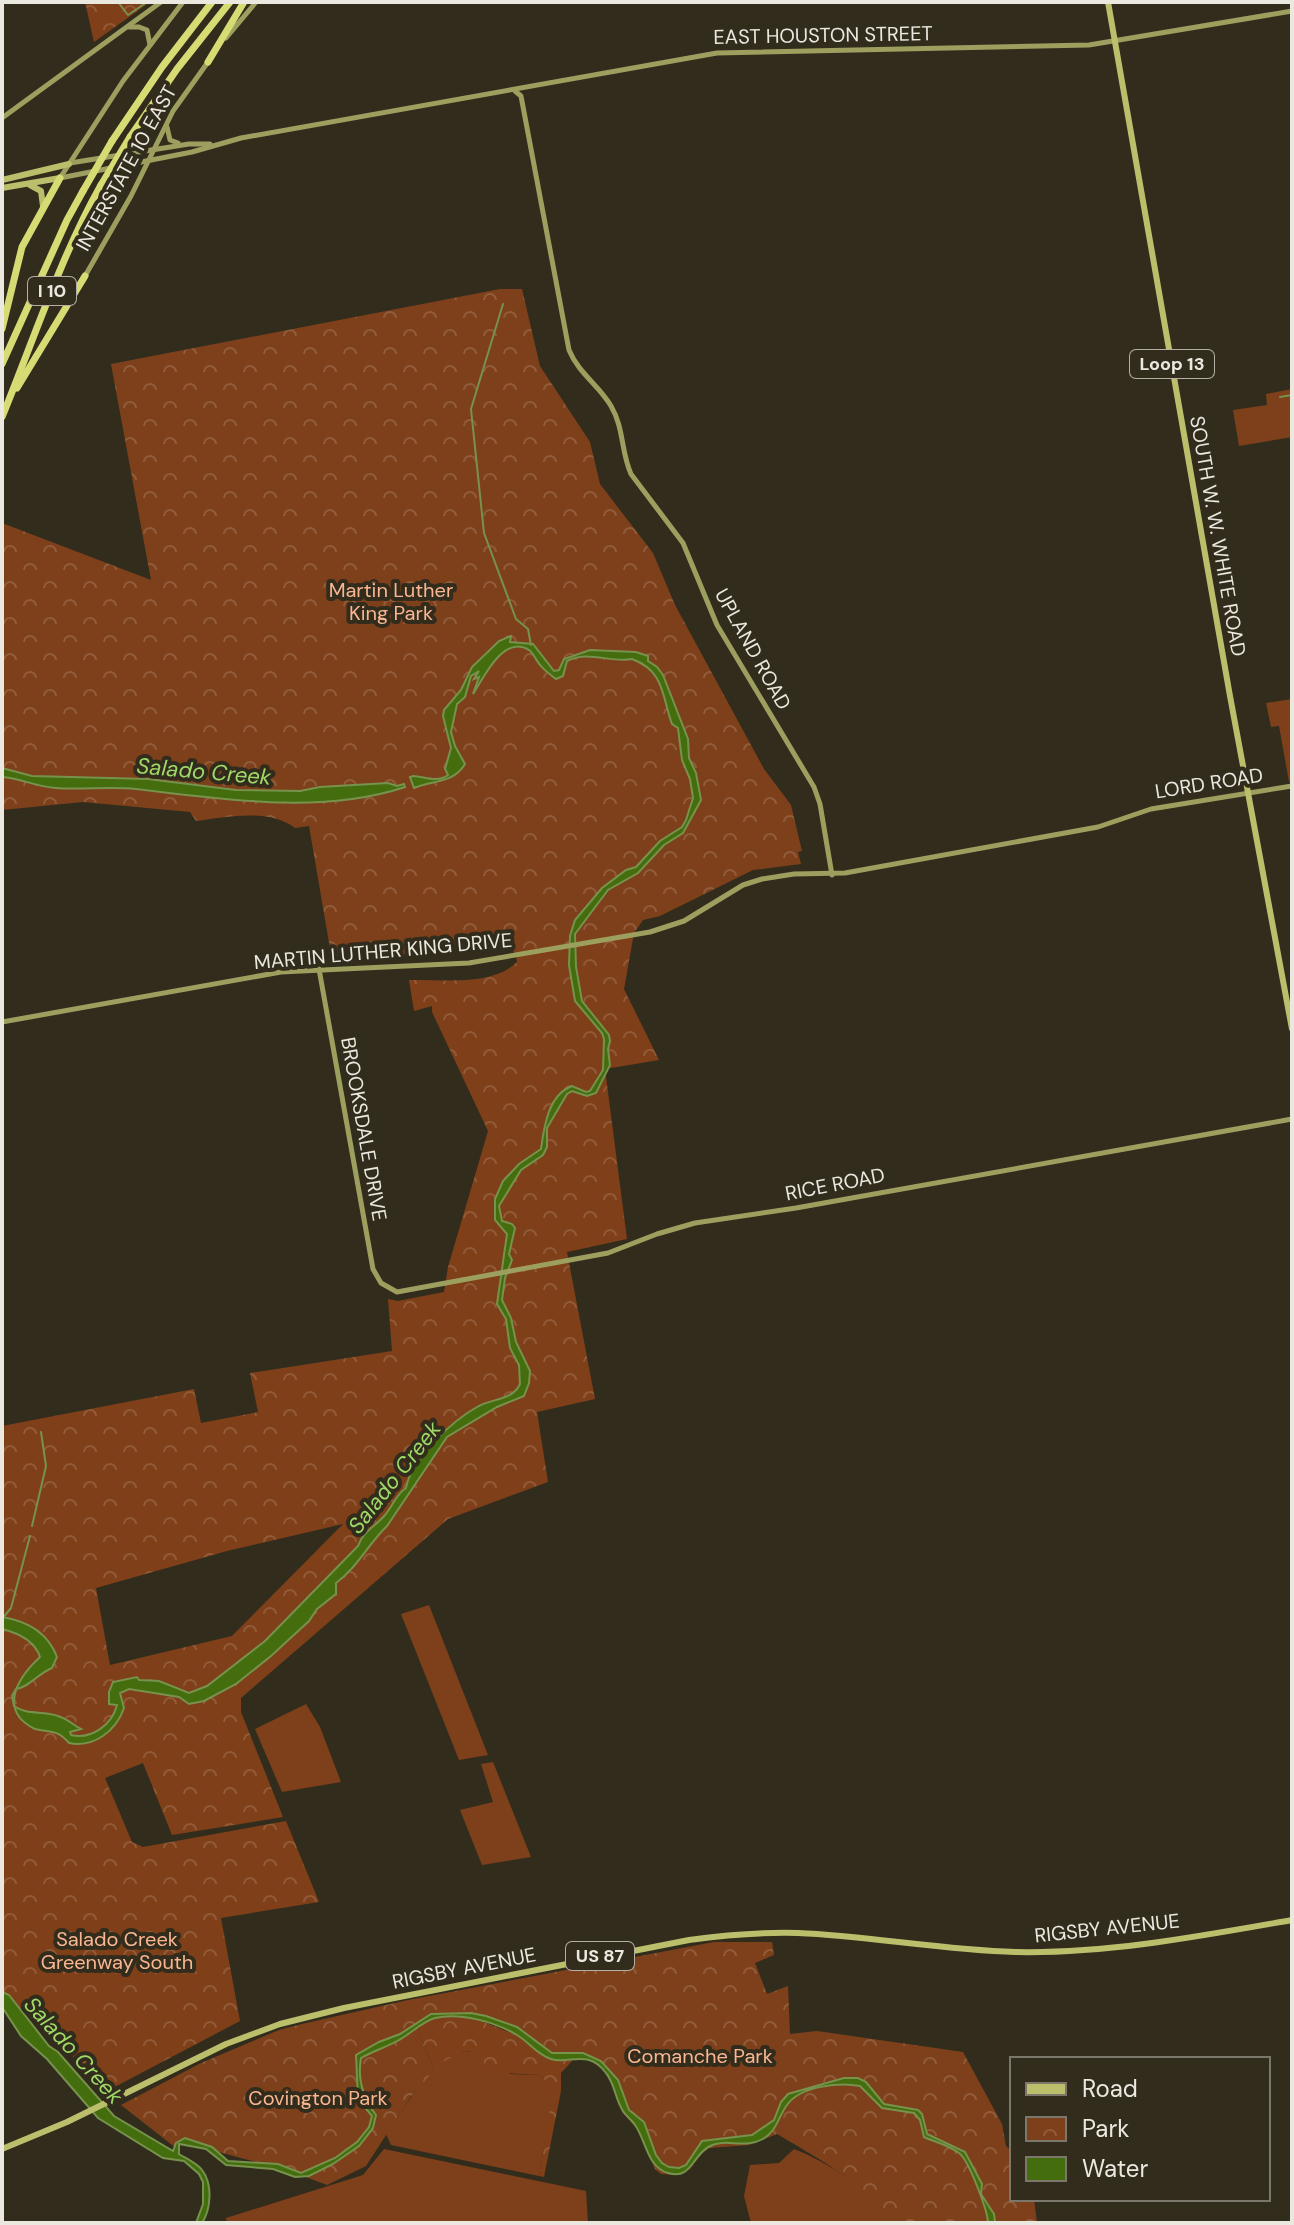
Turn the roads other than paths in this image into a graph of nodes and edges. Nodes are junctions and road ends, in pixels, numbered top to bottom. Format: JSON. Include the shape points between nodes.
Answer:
{"nodes":[{"id":1,"x":161,"y":2,"type":"edge"},
{"id":2,"x":183,"y":2,"type":"edge"},
{"id":3,"x":212,"y":2,"type":"edge"},
{"id":4,"x":230,"y":2,"type":"edge"},
{"id":5,"x":244,"y":2,"type":"edge"},
{"id":6,"x":256,"y":2,"type":"edge"},
{"id":7,"x":1108,"y":2,"type":"edge"},
{"id":8,"x":1292,"y":11,"type":"edge"},
{"id":9,"x":124,"y":28,"type":"junction"},
{"id":10,"x":1115,"y":43,"type":"junction"},
{"id":11,"x":148,"y":48,"type":"junction"},
{"id":12,"x":208,"y":62,"type":"junction"},
{"id":13,"x":515,"y":90,"type":"junction"},
{"id":14,"x":2,"y":118,"type":"edge"},
{"id":15,"x":167,"y":123,"type":"junction"},
{"id":16,"x":216,"y":144,"type":"junction"},
{"id":17,"x":183,"y":145,"type":"junction"},
{"id":18,"x":154,"y":149,"type":"junction"},
{"id":19,"x":147,"y":161,"type":"junction"},
{"id":20,"x":69,"y":164,"type":"junction"},
{"id":21,"x":60,"y":178,"type":"junction"},
{"id":22,"x":2,"y":180,"type":"edge"},
{"id":23,"x":27,"y":184,"type":"junction"},
{"id":24,"x":2,"y":188,"type":"edge"},
{"id":25,"x":43,"y":206,"type":"junction"},
{"id":26,"x":85,"y":276,"type":"joint"},
{"id":27,"x":2,"y":329,"type":"edge"},
{"id":28,"x":2,"y":364,"type":"edge"},
{"id":29,"x":9,"y":399,"type":"junction"},
{"id":30,"x":2,"y":417,"type":"edge"},
{"id":31,"x":1292,"y":786,"type":"edge"},
{"id":32,"x":1247,"y":792,"type":"junction"},
{"id":33,"x":1133,"y":815,"type":"joint"},
{"id":34,"x":832,"y":875,"type":"junction"},
{"id":35,"x":319,"y":969,"type":"junction"},
{"id":36,"x":2,"y":1022,"type":"edge"},
{"id":37,"x":1292,"y":1029,"type":"edge"},
{"id":38,"x":1292,"y":1119,"type":"edge"},
{"id":39,"x":389,"y":1289,"type":"joint"},
{"id":40,"x":1292,"y":1920,"type":"edge"},
{"id":41,"x":2,"y":2149,"type":"edge"}],
"edges":[{"from":1,"to":9,"type":"main road"},
{"from":2,"to":11,"type":"main road","name":"INTERSTATE 10 EAST"},
{"from":3,"to":28,"type":"highway","number":"I 10","bridge":true,"via":[[112,141],[60,234]]},
{"from":4,"to":29,"type":"highway","number":"I 10","bridge":true,"via":[[168,81],[101,185],[56,279]]},
{"from":5,"to":12,"type":"highway"},
{"from":6,"to":12,"type":"main road","name":"INTERSTATE 10 EAST"},
{"from":7,"to":10,"type":"main road","name":"SOUTH W. W. WHITE ROAD","number":"Loop 13"},
{"from":8,"to":10,"type":"main road","name":"EAST HOUSTON STREET"},
{"from":9,"to":11,"type":"main road","via":[[147,30]]},
{"from":9,"to":14,"type":"main road"},
{"from":10,"to":13,"type":"main road","name":"EAST HOUSTON STREET","via":[[717,53]]},
{"from":10,"to":32,"type":"main road","name":"SOUTH W. W. WHITE ROAD","number":"Loop 13"},
{"from":11,"to":20,"type":"main road","name":"INTERSTATE 10 EAST"},
{"from":12,"to":15,"type":"main road","name":"INTERSTATE 10 EAST"},
{"from":13,"to":16,"type":"main road","name":"EAST HOUSTON STREET"},
{"from":13,"to":34,"type":"main road","name":"UPLAND ROAD","via":[[521,96],[569,350],[580,371],[611,405],[631,474],[683,543],[711,613],[814,787]]},
{"from":15,"to":17,"type":"main road","via":[[170,140]]},
{"from":15,"to":18,"type":"main road","name":"INTERSTATE 10 EAST"},
{"from":16,"to":17,"type":"main road","name":"EAST HOUSTON STREET"},
{"from":16,"to":19,"type":"main road","name":"EAST HOUSTON STREET"},
{"from":17,"to":18,"type":"main road","name":"EAST HOUSTON STREET"},
{"from":18,"to":19,"type":"main road","name":"INTERSTATE 10 EAST"},
{"from":18,"to":20,"type":"main road","name":"EAST HOUSTON STREET"},
{"from":19,"to":21,"type":"main road","name":"EAST HOUSTON STREET"},
{"from":19,"to":26,"type":"main road","name":"INTERSTATE 10 EAST"},
{"from":20,"to":21,"type":"main road","name":"INTERSTATE 10 EAST"},
{"from":20,"to":22,"type":"main road","name":"EAST HOUSTON STREET"},
{"from":21,"to":23,"type":"main road","name":"EAST HOUSTON STREET"},
{"from":21,"to":25,"type":"highway"},
{"from":23,"to":24,"type":"main road","name":"EAST HOUSTON STREET"},
{"from":23,"to":25,"type":"main road","via":[[41,191]]},
{"from":25,"to":27,"type":"highway","via":[[22,247]]},
{"from":26,"to":29,"type":"highway"},
{"from":29,"to":30,"type":"highway","number":"I 10"},
{"from":31,"to":32,"type":"main road","name":"LORD ROAD"},
{"from":32,"to":33,"type":"main road","name":"LORD ROAD"},
{"from":32,"to":37,"type":"main road","name":"SOUTH W. W. WHITE ROAD","number":"Loop 13"},
{"from":33,"to":34,"type":"main road","name":"MARTIN LUTHER KING DRIVE","via":[[1098,827]]},
{"from":34,"to":35,"type":"main road","name":"MARTIN LUTHER KING DRIVE","via":[[762,879],[684,921],[645,932],[469,963]]},
{"from":35,"to":36,"type":"main road","name":"MARTIN LUTHER KING DRIVE"},
{"from":35,"to":39,"type":"main road","name":"BROOKSDALE DRIVE","via":[[373,1269]]},
{"from":38,"to":39,"type":"main road","name":"RICE ROAD","via":[[695,1223],[617,1251],[402,1293]]},
{"from":40,"to":41,"type":"main road","name":"RIGSBY AVENUE","number":"US 87","via":[[1075,1951],[958,1948],[797,1933],[700,1938],[314,2015],[234,2041]]}]}
